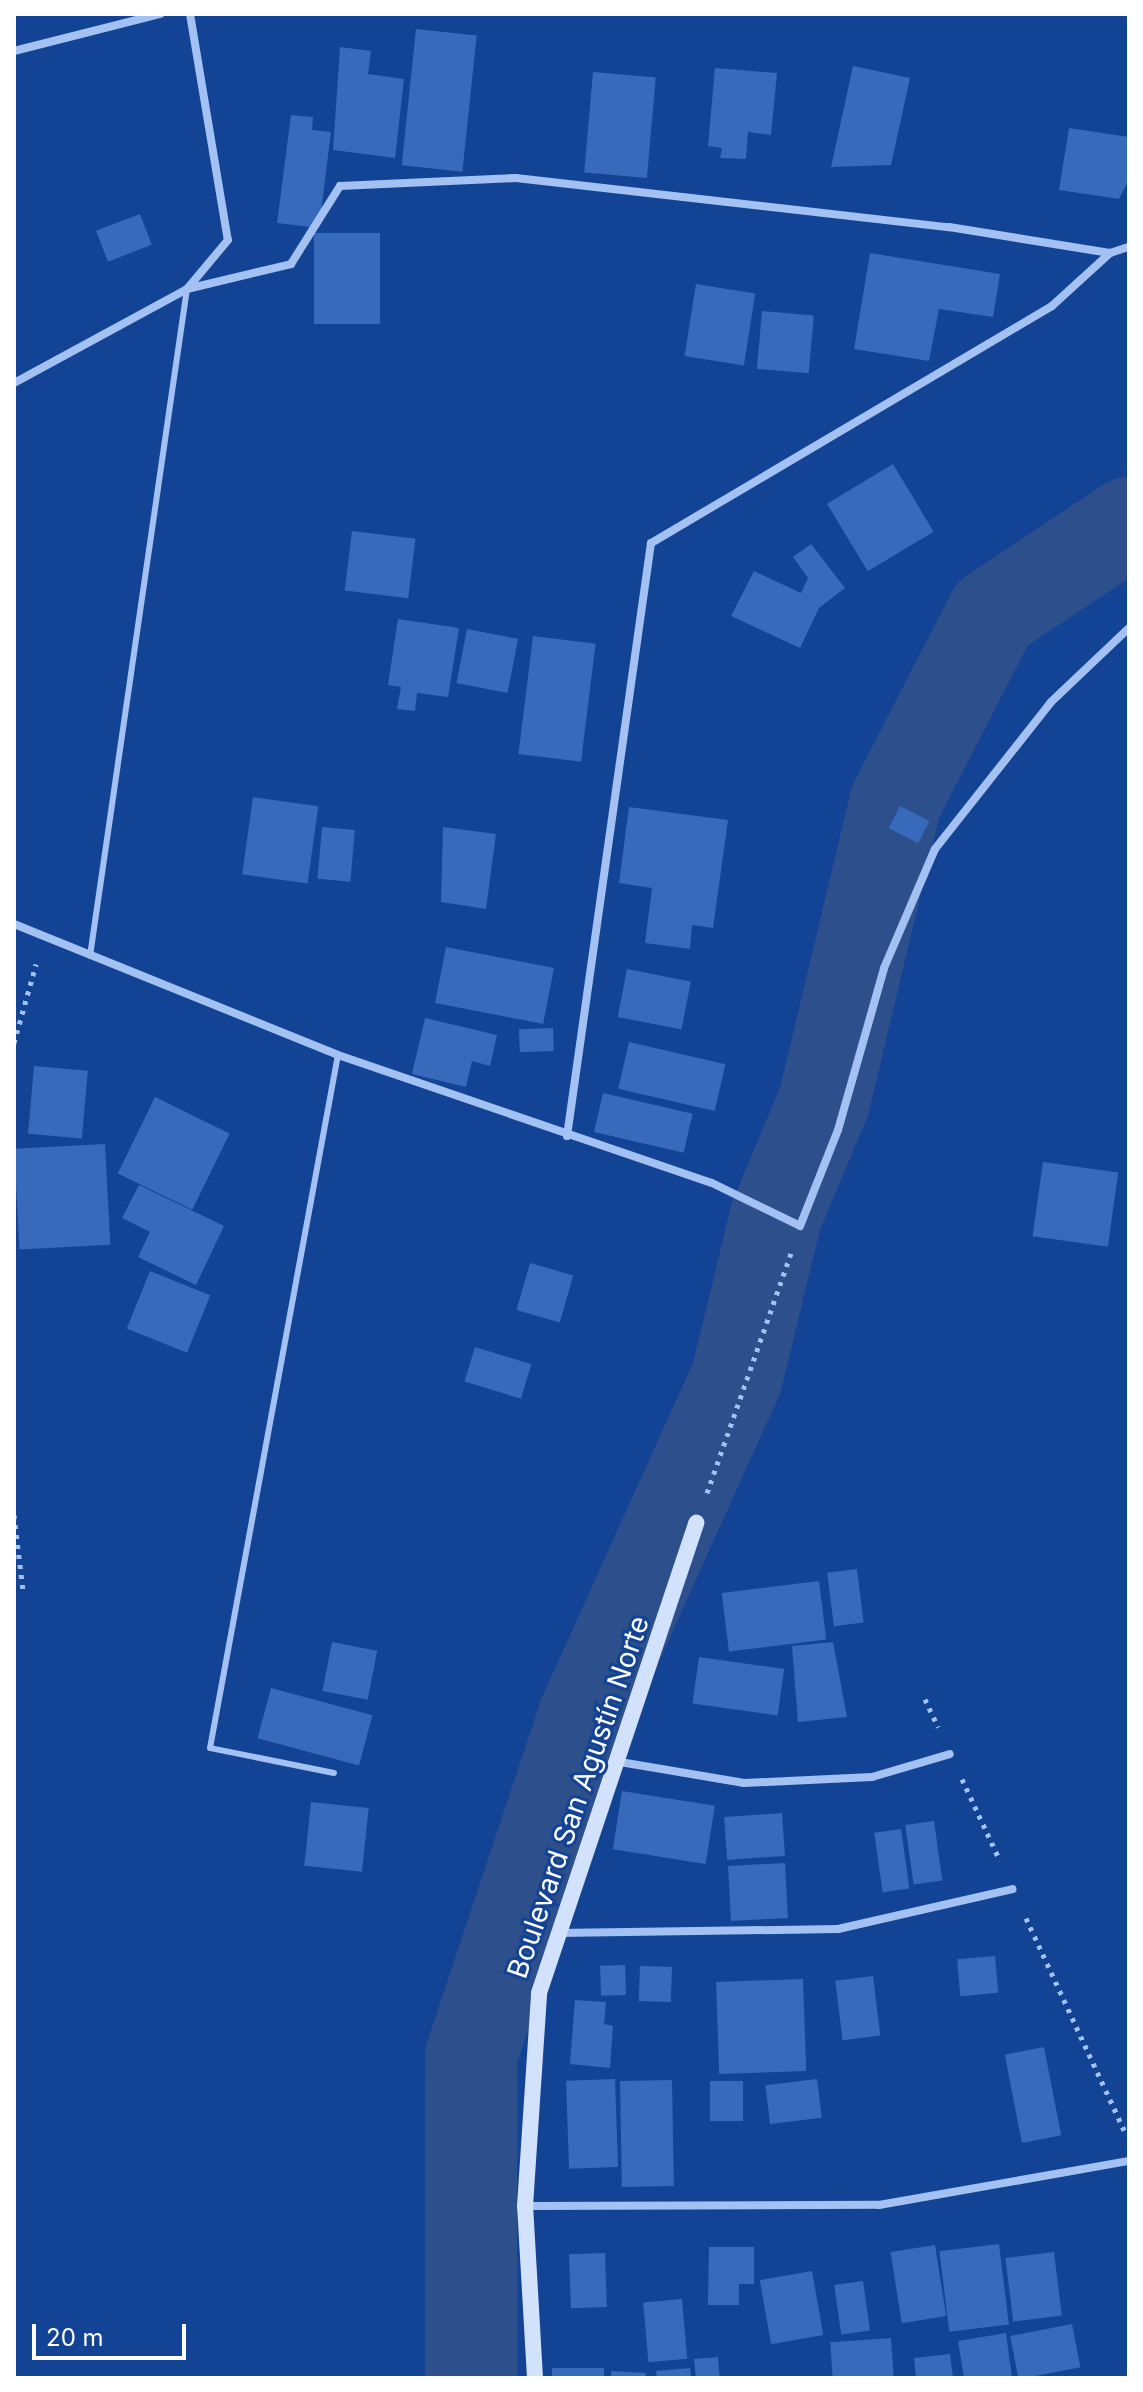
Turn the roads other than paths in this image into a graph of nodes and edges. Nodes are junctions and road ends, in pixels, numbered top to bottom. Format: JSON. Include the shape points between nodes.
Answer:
{"nodes":[{"id":1,"x":160,"y":14,"type":"edge"},
{"id":2,"x":190,"y":14,"type":"edge"},
{"id":3,"x":14,"y":51,"type":"edge"},
{"id":4,"x":1129,"y":247,"type":"edge"},
{"id":5,"x":1110,"y":253,"type":"junction"},
{"id":6,"x":187,"y":289,"type":"junction"},
{"id":7,"x":14,"y":383,"type":"edge"},
{"id":8,"x":1129,"y":628,"type":"edge"},
{"id":9,"x":14,"y":924,"type":"edge"},
{"id":10,"x":90,"y":956,"type":"junction"},
{"id":11,"x":338,"y":1055,"type":"junction"},
{"id":12,"x":567,"y":1136,"type":"junction"},
{"id":13,"x":696,"y":1523,"type":"road end"},
{"id":14,"x":950,"y":1754,"type":"dead end"},
{"id":15,"x":620,"y":1762,"type":"junction"},
{"id":16,"x":334,"y":1773,"type":"dead end"},
{"id":17,"x":1012,"y":1889,"type":"dead end"},
{"id":18,"x":556,"y":1933,"type":"junction"},
{"id":19,"x":1129,"y":2161,"type":"edge"},
{"id":20,"x":525,"y":2206,"type":"junction"},
{"id":21,"x":535,"y":2378,"type":"edge"}],
"edges":[{"from":1,"to":3,"type":"street"},
{"from":2,"to":6,"type":"street","via":[[228,240]]},
{"from":4,"to":5,"type":"street"},
{"from":5,"to":6,"type":"street","via":[[949,227],[516,178],[340,186],[291,264]]},
{"from":5,"to":12,"type":"street","via":[[1052,306],[651,543]]},
{"from":6,"to":7,"type":"street"},
{"from":6,"to":10,"type":"lane"},
{"from":8,"to":12,"type":"street","via":[[1051,702],[935,849],[884,968],[838,1130],[800,1226],[712,1183]]},
{"from":9,"to":10,"type":"street"},
{"from":10,"to":11,"type":"street"},
{"from":11,"to":12,"type":"street"},
{"from":11,"to":16,"type":"lane","via":[[210,1748]]},
{"from":13,"to":15,"type":"main road","name":"Boulevard San Agustín Norte"},
{"from":14,"to":15,"type":"street","via":[[872,1777],[744,1783]]},
{"from":15,"to":18,"type":"main road","name":"Boulevard San Agustín Norte"},
{"from":17,"to":18,"type":"street","via":[[838,1929]]},
{"from":18,"to":20,"type":"main road","name":"Boulevard San Agustín Norte","via":[[539,1993],[528,2083]]},
{"from":19,"to":20,"type":"street","via":[[879,2205]]},
{"from":20,"to":21,"type":"main road","name":"Boulevard San Agustín Norte"}]}
